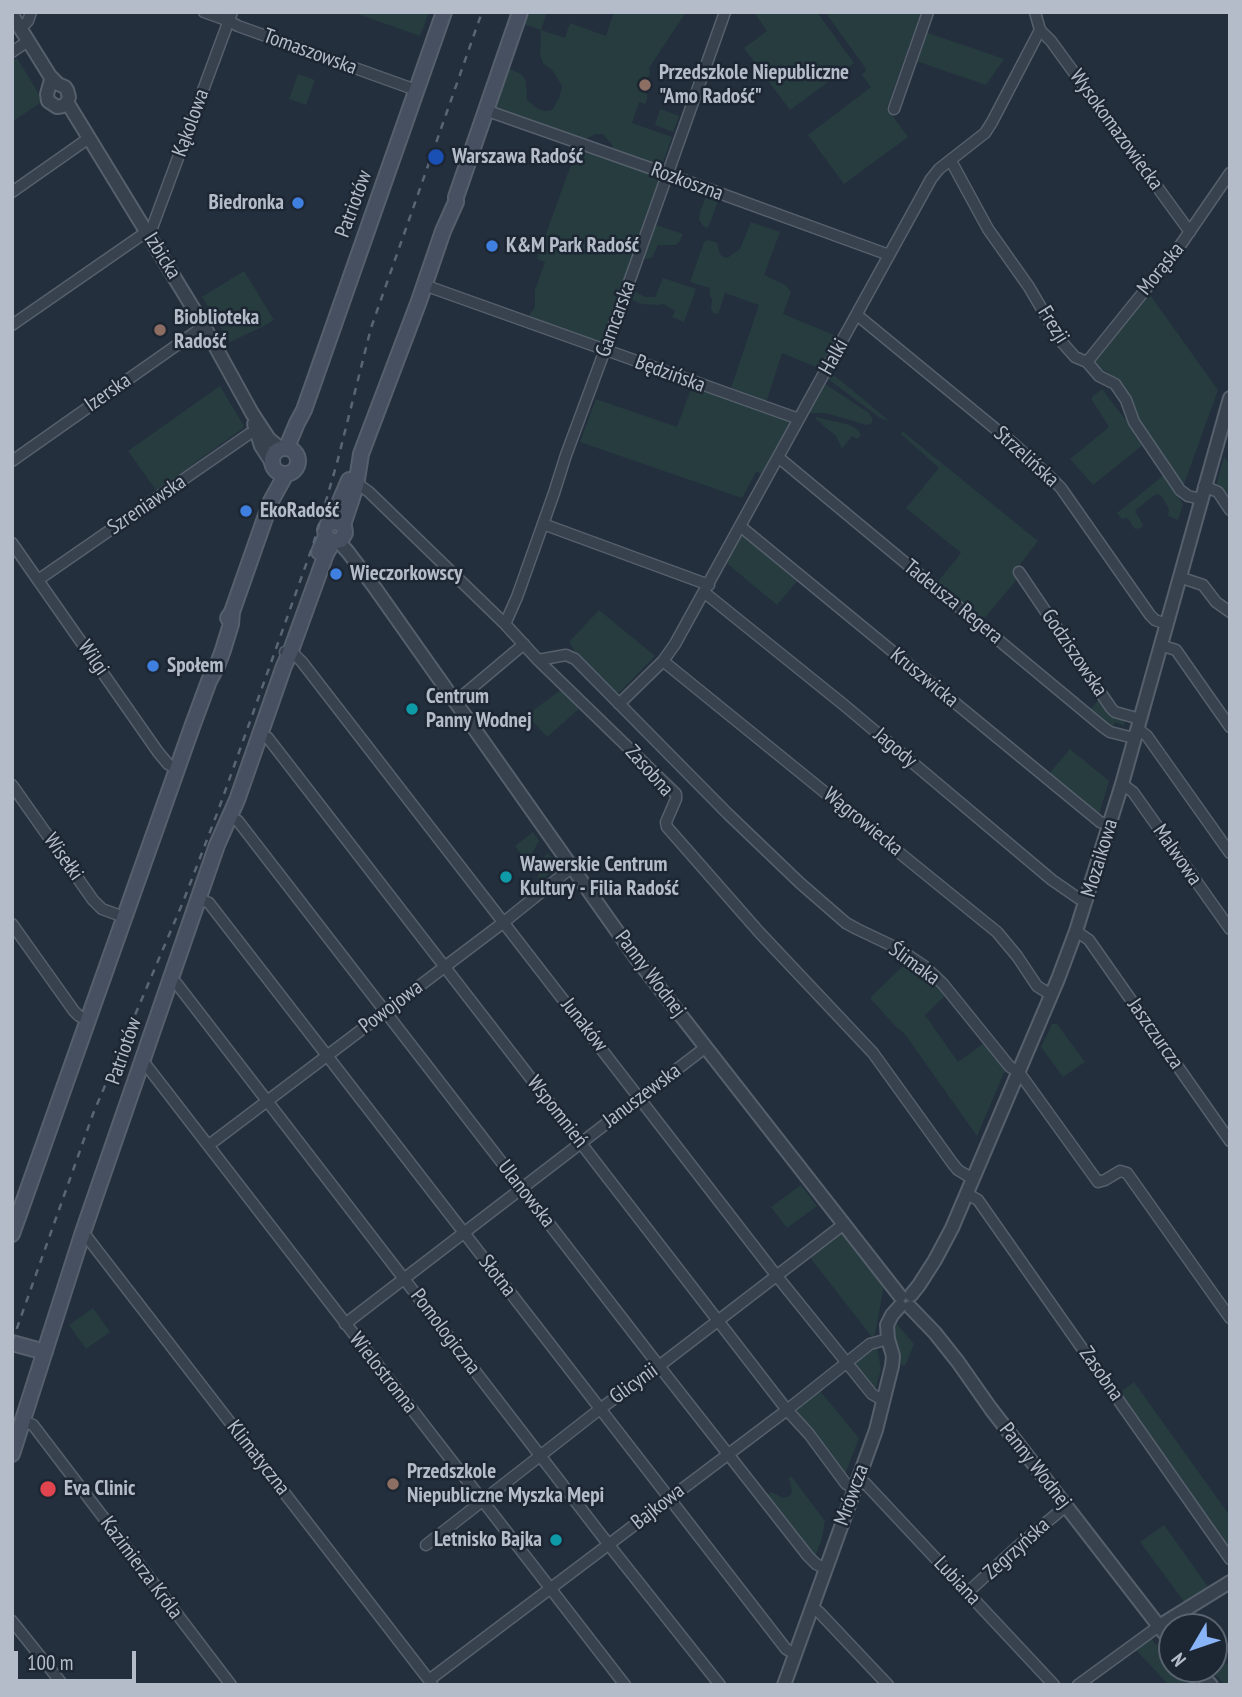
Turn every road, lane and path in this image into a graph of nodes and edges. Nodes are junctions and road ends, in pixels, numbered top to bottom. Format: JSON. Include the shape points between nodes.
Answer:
{"nodes":[{"id":1,"x":31,"y":12,"type":"edge"},
{"id":2,"x":204,"y":12,"type":"edge"},
{"id":3,"x":444,"y":12,"type":"edge"},
{"id":4,"x":520,"y":12,"type":"edge"},
{"id":5,"x":725,"y":12,"type":"edge"},
{"id":6,"x":928,"y":12,"type":"edge"},
{"id":7,"x":1035,"y":12,"type":"edge"},
{"id":8,"x":12,"y":15,"type":"edge"},
{"id":9,"x":230,"y":17,"type":"edge"},
{"id":10,"x":20,"y":29,"type":"junction"},
{"id":11,"x":1040,"y":30,"type":"junction"},
{"id":12,"x":28,"y":41,"type":"junction"},
{"id":13,"x":12,"y":52,"type":"edge"},
{"id":14,"x":52,"y":83,"type":"junction"},
{"id":15,"x":416,"y":90,"type":"junction"},
{"id":16,"x":67,"y":103,"type":"junction"},
{"id":17,"x":894,"y":109,"type":"dead end"},
{"id":18,"x":485,"y":110,"type":"junction"},
{"id":19,"x":89,"y":138,"type":"junction"},
{"id":20,"x":951,"y":161,"type":"junction"},
{"id":21,"x":1230,"y":173,"type":"edge"},
{"id":22,"x":667,"y":174,"type":"junction"},
{"id":23,"x":12,"y":192,"type":"edge"},
{"id":24,"x":147,"y":232,"type":"junction"},
{"id":25,"x":1190,"y":232,"type":"junction"},
{"id":26,"x":889,"y":255,"type":"junction"},
{"id":27,"x":424,"y":285,"type":"junction"},
{"id":28,"x":857,"y":316,"type":"junction"},
{"id":29,"x":12,"y":325,"type":"edge"},
{"id":30,"x":204,"y":326,"type":"junction"},
{"id":31,"x":605,"y":350,"type":"junction"},
{"id":32,"x":1087,"y":362,"type":"junction"},
{"id":33,"x":1230,"y":398,"type":"edge"},
{"id":34,"x":252,"y":413,"type":"junction"},
{"id":35,"x":1227,"y":415,"type":"edge"},
{"id":36,"x":799,"y":419,"type":"junction"},
{"id":37,"x":256,"y":432,"type":"junction"},
{"id":38,"x":287,"y":449,"type":"junction"},
{"id":39,"x":778,"y":457,"type":"junction"},
{"id":40,"x":12,"y":461,"type":"edge"},
{"id":41,"x":359,"y":463,"type":"junction"},
{"id":42,"x":278,"y":469,"type":"junction"},
{"id":43,"x":356,"y":486,"type":"junction"},
{"id":44,"x":1203,"y":493,"type":"junction"},
{"id":45,"x":1230,"y":510,"type":"edge"},
{"id":46,"x":543,"y":524,"type":"junction"},
{"id":47,"x":740,"y":526,"type":"junction"},
{"id":48,"x":337,"y":533,"type":"junction"},
{"id":49,"x":12,"y":543,"type":"edge"},
{"id":50,"x":1019,"y":572,"type":"dead end"},
{"id":51,"x":1178,"y":577,"type":"junction"},
{"id":52,"x":38,"y":580,"type":"junction"},
{"id":53,"x":707,"y":589,"type":"junction"},
{"id":54,"x":1230,"y":612,"type":"edge"},
{"id":55,"x":505,"y":624,"type":"junction"},
{"id":56,"x":1166,"y":624,"type":"junction"},
{"id":57,"x":524,"y":644,"type":"junction"},
{"id":58,"x":1160,"y":645,"type":"junction"},
{"id":59,"x":286,"y":657,"type":"junction"},
{"id":60,"x":538,"y":660,"type":"junction"},
{"id":61,"x":663,"y":661,"type":"junction"},
{"id":62,"x":455,"y":702,"type":"junction"},
{"id":63,"x":619,"y":704,"type":"junction"},
{"id":64,"x":1230,"y":727,"type":"edge"},
{"id":65,"x":1137,"y":728,"type":"junction"},
{"id":66,"x":261,"y":734,"type":"junction"},
{"id":67,"x":177,"y":769,"type":"junction"},
{"id":68,"x":1122,"y":783,"type":"junction"},
{"id":69,"x":12,"y":785,"type":"edge"},
{"id":70,"x":229,"y":817,"type":"junction"},
{"id":71,"x":1110,"y":825,"type":"junction"},
{"id":72,"x":1230,"y":853,"type":"edge"},
{"id":73,"x":571,"y":868,"type":"junction"},
{"id":74,"x":200,"y":899,"type":"junction"},
{"id":75,"x":1087,"y":900,"type":"junction"},
{"id":76,"x":124,"y":917,"type":"junction"},
{"id":77,"x":504,"y":922,"type":"junction"},
{"id":78,"x":12,"y":924,"type":"edge"},
{"id":79,"x":1230,"y":929,"type":"edge"},
{"id":80,"x":1076,"y":931,"type":"junction"},
{"id":81,"x":445,"y":967,"type":"junction"},
{"id":82,"x":171,"y":980,"type":"junction"},
{"id":83,"x":1051,"y":995,"type":"junction"},
{"id":84,"x":386,"y":1011,"type":"junction"},
{"id":85,"x":88,"y":1020,"type":"junction"},
{"id":86,"x":706,"y":1047,"type":"junction"},
{"id":87,"x":326,"y":1055,"type":"junction"},
{"id":88,"x":143,"y":1060,"type":"junction"},
{"id":89,"x":1018,"y":1071,"type":"junction"},
{"id":90,"x":639,"y":1097,"type":"junction"},
{"id":91,"x":267,"y":1101,"type":"junction"},
{"id":92,"x":1230,"y":1141,"type":"edge"},
{"id":93,"x":581,"y":1142,"type":"junction"},
{"id":94,"x":209,"y":1145,"type":"junction"},
{"id":95,"x":973,"y":1179,"type":"junction"},
{"id":96,"x":521,"y":1188,"type":"junction"},
{"id":97,"x":967,"y":1194,"type":"junction"},
{"id":98,"x":844,"y":1224,"type":"junction"},
{"id":99,"x":83,"y":1232,"type":"junction"},
{"id":100,"x":463,"y":1233,"type":"junction"},
{"id":101,"x":12,"y":1234,"type":"edge"},
{"id":102,"x":776,"y":1275,"type":"junction"},
{"id":103,"x":404,"y":1278,"type":"junction"},
{"id":104,"x":905,"y":1301,"type":"junction"},
{"id":105,"x":1230,"y":1318,"type":"edge"},
{"id":106,"x":718,"y":1319,"type":"junction"},
{"id":107,"x":345,"y":1324,"type":"junction"},
{"id":108,"x":888,"y":1339,"type":"junction"},
{"id":109,"x":12,"y":1343,"type":"edge"},
{"id":110,"x":45,"y":1352,"type":"junction"},
{"id":111,"x":846,"y":1363,"type":"junction"},
{"id":112,"x":659,"y":1366,"type":"junction"},
{"id":113,"x":884,"y":1401,"type":"junction"},
{"id":114,"x":600,"y":1409,"type":"junction"},
{"id":115,"x":787,"y":1410,"type":"junction"},
{"id":116,"x":23,"y":1421,"type":"junction"},
{"id":117,"x":12,"y":1454,"type":"edge"},
{"id":118,"x":728,"y":1454,"type":"junction"},
{"id":119,"x":540,"y":1455,"type":"junction"},
{"id":120,"x":857,"y":1483,"type":"junction"},
{"id":121,"x":669,"y":1498,"type":"junction"},
{"id":122,"x":483,"y":1501,"type":"junction"},
{"id":123,"x":1066,"y":1506,"type":"junction"},
{"id":124,"x":426,"y":1545,"type":"dead end"},
{"id":125,"x":609,"y":1545,"type":"junction"},
{"id":126,"x":1230,"y":1559,"type":"edge"},
{"id":127,"x":826,"y":1569,"type":"junction"},
{"id":128,"x":1230,"y":1581,"type":"edge"},
{"id":129,"x":550,"y":1588,"type":"junction"},
{"id":130,"x":968,"y":1592,"type":"junction"},
{"id":131,"x":811,"y":1607,"type":"junction"},
{"id":132,"x":1180,"y":1613,"type":"edge"},
{"id":133,"x":12,"y":1621,"type":"edge"},
{"id":134,"x":1158,"y":1625,"type":"edge"},
{"id":135,"x":1158,"y":1627,"type":"edge"},
{"id":136,"x":795,"y":1654,"type":"junction"},
{"id":137,"x":431,"y":1683,"type":"edge"},
{"id":138,"x":63,"y":1685,"type":"edge"},
{"id":139,"x":231,"y":1685,"type":"edge"},
{"id":140,"x":625,"y":1685,"type":"edge"},
{"id":141,"x":720,"y":1685,"type":"edge"},
{"id":142,"x":784,"y":1685,"type":"edge"},
{"id":143,"x":888,"y":1685,"type":"edge"},
{"id":144,"x":1054,"y":1685,"type":"edge"},
{"id":145,"x":1078,"y":1685,"type":"edge"}],
"edges":[{"from":1,"to":10,"type":"street"},
{"from":2,"to":9,"type":"street","name":"Tomaszowska"},
{"from":3,"to":15,"type":"main road","name":"Patriotów"},
{"from":4,"to":18,"type":"main road","name":"Patriotów"},
{"from":5,"to":22,"type":"street","name":"Garncarska"},
{"from":6,"to":17,"type":"street"},
{"from":7,"to":11,"type":"street"},
{"from":8,"to":10,"type":"street"},
{"from":9,"to":15,"type":"street","name":"Tomaszowska","via":[[239,26]]},
{"from":9,"to":24,"type":"street","name":"Kąkolowa","via":[[155,223]]},
{"from":10,"to":12,"type":"street"},
{"from":11,"to":20,"type":"street","name":"Halki","via":[[985,133]]},
{"from":11,"to":25,"type":"street","name":"Wysokomazowiecka"},
{"from":12,"to":13,"type":"street"},
{"from":12,"to":14,"type":"street"},
{"from":14,"to":16,"type":"street","via":[[67,90]]},
{"from":14,"to":16,"type":"street","via":[[47,98],[51,104],[60,107]]},
{"from":15,"to":38,"type":"main road","name":"Patriotów"},
{"from":16,"to":19,"type":"street","name":"Izbicka"},
{"from":18,"to":22,"type":"street","name":"Rozkoszna"},
{"from":18,"to":27,"type":"main road","name":"Patriotów","via":[[456,197],[445,212]]},
{"from":19,"to":23,"type":"street"},
{"from":19,"to":24,"type":"street","name":"Izbicka"},
{"from":20,"to":26,"type":"street","name":"Halki","via":[[931,179]]},
{"from":20,"to":32,"type":"street","name":"Frezji","via":[[988,229],[1060,340],[1075,357]]},
{"from":21,"to":25,"type":"street","name":"Morąska"},
{"from":22,"to":26,"type":"street","name":"Rozkoszna"},
{"from":22,"to":31,"type":"street","name":"Garncarska"},
{"from":24,"to":29,"type":"street"},
{"from":24,"to":30,"type":"street","name":"Izbicka"},
{"from":25,"to":32,"type":"street","name":"Morąska"},
{"from":26,"to":28,"type":"street","name":"Halki"},
{"from":27,"to":31,"type":"street","name":"Będzińska"},
{"from":27,"to":41,"type":"main road","name":"Patriotów","via":[[412,303],[408,327]]},
{"from":28,"to":36,"type":"street","name":"Halki"},
{"from":28,"to":56,"type":"street","name":"Strzelińska","via":[[1050,477],[1150,615]]},
{"from":30,"to":34,"type":"street","name":"Izbicka"},
{"from":30,"to":40,"type":"street","name":"Izerska"},
{"from":31,"to":36,"type":"street","name":"Będzińska"},
{"from":31,"to":46,"type":"street","name":"Garncarska"},
{"from":32,"to":44,"type":"street","name":"Frezji","via":[[1118,388],[1134,422],[1180,489],[1188,496]]},
{"from":33,"to":35,"type":"street","name":"Mozaikowa"},
{"from":34,"to":37,"type":"street","name":"Izbicka"},
{"from":34,"to":38,"type":"street","name":"Izbicka","via":[[269,439]]},
{"from":35,"to":44,"type":"street","name":"Mozaikowa"},
{"from":36,"to":39,"type":"street","name":"Halki"},
{"from":37,"to":42,"type":"street","name":"Izbicka"},
{"from":37,"to":52,"type":"street","name":"Szreniawska"},
{"from":38,"to":42,"type":"main road","via":[[273,456]]},
{"from":38,"to":42,"type":"main road","via":[[299,459],[298,466],[294,471]]},
{"from":39,"to":47,"type":"street","name":"Halki"},
{"from":39,"to":65,"type":"street","name":"Tadeusza Regera","via":[[1103,727],[1110,732]]},
{"from":41,"to":43,"type":"main road","name":"Patriotów"},
{"from":41,"to":48,"type":"main road","name":"Patriotów","via":[[340,501]]},
{"from":42,"to":67,"type":"main road","via":[[271,501]]},
{"from":43,"to":48,"type":"main road","name":"Patriotów"},
{"from":43,"to":55,"type":"street","name":"Zasobna","via":[[369,492]]},
{"from":44,"to":45,"type":"street","name":"Frezji","via":[[1212,488]]},
{"from":44,"to":51,"type":"street","name":"Mozaikowa"},
{"from":46,"to":53,"type":"street","name":"Jagody"},
{"from":46,"to":55,"type":"street","name":"Garncarska"},
{"from":47,"to":53,"type":"street","name":"Halki"},
{"from":47,"to":71,"type":"street","name":"Kruszwicka","via":[[1089,813]]},
{"from":48,"to":59,"type":"main road","name":"Patriotów","via":[[289,632]]},
{"from":48,"to":62,"type":"street","name":"Panny Wodnej"},
{"from":49,"to":52,"type":"street","name":"Wilgi"},
{"from":50,"to":65,"type":"street","name":"Godziszowska","via":[[1111,708]]},
{"from":51,"to":54,"type":"street","via":[[1203,585]]},
{"from":51,"to":56,"type":"street","name":"Mozaikowa"},
{"from":52,"to":67,"type":"street","name":"Wilgi","via":[[158,752]]},
{"from":53,"to":61,"type":"street","name":"Halki"},
{"from":53,"to":75,"type":"street","name":"Jagody","via":[[1052,880]]},
{"from":55,"to":57,"type":"street","name":"Zasobna"},
{"from":56,"to":58,"type":"street","name":"Mozaikowa"},
{"from":57,"to":60,"type":"street","name":"Zasobna"},
{"from":57,"to":62,"type":"street"},
{"from":58,"to":64,"type":"street","via":[[1176,650]]},
{"from":58,"to":65,"type":"street","name":"Mozaikowa"},
{"from":59,"to":66,"type":"main road","name":"Patriotów"},
{"from":59,"to":77,"type":"street","name":"Junaków","via":[[295,655],[303,662]]},
{"from":60,"to":63,"type":"street","name":"Ślimaka","via":[[570,656]]},
{"from":60,"to":95,"type":"street","name":"Zasobna","via":[[676,794],[667,828],[873,1053],[953,1164]]},
{"from":61,"to":63,"type":"street","name":"Halki"},
{"from":61,"to":83,"type":"street","name":"Wągrowiecka","via":[[997,932],[1039,988]]},
{"from":62,"to":73,"type":"street","name":"Panny Wodnej"},
{"from":63,"to":89,"type":"street","name":"Ślimaka","via":[[846,923],[924,966]]},
{"from":65,"to":68,"type":"street","name":"Mozaikowa"},
{"from":65,"to":72,"type":"street"},
{"from":66,"to":70,"type":"main road","name":"Patriotów"},
{"from":66,"to":81,"type":"street","name":"Wspomnień","via":[[268,737]]},
{"from":67,"to":76,"type":"main road"},
{"from":68,"to":71,"type":"street","name":"Mozaikowa"},
{"from":68,"to":79,"type":"street","name":"Malwowa"},
{"from":69,"to":76,"type":"street","name":"Wisełki","via":[[98,905]]},
{"from":70,"to":74,"type":"main road","name":"Patriotów"},
{"from":70,"to":84,"type":"street","name":"Ulanowska","via":[[238,821]]},
{"from":71,"to":75,"type":"street","name":"Mozaikowa"},
{"from":73,"to":77,"type":"street","name":"Powojowa"},
{"from":73,"to":86,"type":"street","name":"Panny Wodnej"},
{"from":74,"to":82,"type":"main road","name":"Patriotów"},
{"from":74,"to":87,"type":"street","name":"Słotna","via":[[209,904]]},
{"from":75,"to":80,"type":"street","name":"Mozaikowa"},
{"from":76,"to":85,"type":"main road"},
{"from":77,"to":81,"type":"street","name":"Powojowa"},
{"from":77,"to":90,"type":"street","name":"Junaków"},
{"from":78,"to":85,"type":"street","via":[[74,1012]]},
{"from":80,"to":83,"type":"street","name":"Mozaikowa"},
{"from":80,"to":92,"type":"street","name":"Jaszczurcza","via":[[1089,940]]},
{"from":81,"to":84,"type":"street","name":"Powojowa"},
{"from":81,"to":93,"type":"street","name":"Wspomnień"},
{"from":82,"to":88,"type":"main road","name":"Patriotów"},
{"from":82,"to":91,"type":"street","name":"Pomologiczna"},
{"from":83,"to":89,"type":"street","name":"Mozaikowa"},
{"from":84,"to":87,"type":"street","name":"Powojowa"},
{"from":84,"to":96,"type":"street","name":"Ulanowska"},
{"from":85,"to":101,"type":"main road","via":[[19,1201]]},
{"from":86,"to":90,"type":"street","name":"Januszewska"},
{"from":86,"to":98,"type":"street","name":"Panny Wodnej"},
{"from":87,"to":91,"type":"street","name":"Powojowa"},
{"from":87,"to":100,"type":"street","name":"Słotna"},
{"from":88,"to":94,"type":"street","name":"Wielostronna"},
{"from":88,"to":99,"type":"main road","name":"Patriotów"},
{"from":89,"to":95,"type":"street","name":"Mozaikowa"},
{"from":89,"to":105,"type":"street","name":"Ślimaka","via":[[1098,1182],[1119,1171],[1127,1173]]},
{"from":90,"to":93,"type":"street","name":"Januszewska"},
{"from":90,"to":102,"type":"street","name":"Junaków"},
{"from":91,"to":94,"type":"street","name":"Powojowa"},
{"from":91,"to":103,"type":"street","name":"Pomologiczna"},
{"from":93,"to":96,"type":"street","name":"Januszewska"},
{"from":93,"to":106,"type":"street","name":"Wspomnień"},
{"from":94,"to":107,"type":"street","name":"Wielostronna"},
{"from":95,"to":97,"type":"street","name":"Mozaikowa"},
{"from":96,"to":100,"type":"street","name":"Januszewska"},
{"from":96,"to":112,"type":"street","name":"Ulanowska"},
{"from":97,"to":104,"type":"street","name":"Mozaikowa","via":[[935,1260]]},
{"from":97,"to":126,"type":"street","name":"Zasobna","via":[[978,1200]]},
{"from":98,"to":102,"type":"street","name":"Glicynii"},
{"from":98,"to":104,"type":"street","name":"Panny Wodnej"},
{"from":99,"to":110,"type":"main road","name":"Patriotów"},
{"from":99,"to":137,"type":"street","name":"Klimatyczna"},
{"from":100,"to":103,"type":"street","name":"Januszewska"},
{"from":100,"to":114,"type":"street","name":"Słotna"},
{"from":102,"to":106,"type":"street","name":"Glicynii"},
{"from":102,"to":111,"type":"street","name":"Junaków"},
{"from":103,"to":107,"type":"street","name":"Januszewska"},
{"from":103,"to":119,"type":"street","name":"Pomologiczna"},
{"from":104,"to":108,"type":"street","name":"Mrówcza","via":[[888,1320]]},
{"from":104,"to":123,"type":"street","name":"Panny Wodnej","via":[[958,1362]]},
{"from":106,"to":112,"type":"street","name":"Glicynii"},
{"from":106,"to":115,"type":"street","name":"Wspomnień"},
{"from":107,"to":122,"type":"street","name":"Wielostronna"},
{"from":108,"to":111,"type":"street","name":"Bajkowa","via":[[870,1344]]},
{"from":108,"to":113,"type":"street","name":"Mrówcza","via":[[893,1356]]},
{"from":109,"to":110,"type":"main road"},
{"from":110,"to":116,"type":"main road","name":"Patriotów"},
{"from":111,"to":113,"type":"street","name":"Junaków","via":[[872,1394]]},
{"from":111,"to":115,"type":"street","name":"Bajkowa"},
{"from":112,"to":114,"type":"street","name":"Glicynii"},
{"from":112,"to":118,"type":"street","name":"Ulanowska"},
{"from":113,"to":120,"type":"street","name":"Mrówcza"},
{"from":114,"to":119,"type":"street","name":"Glicynii"},
{"from":114,"to":121,"type":"street","name":"Słotna"},
{"from":115,"to":118,"type":"street","name":"Bajkowa"},
{"from":115,"to":120,"type":"street","name":"Wspomnień","via":[[846,1484]]},
{"from":116,"to":117,"type":"main road","name":"Patriotów"},
{"from":116,"to":139,"type":"street","name":"Kazimierza Króla","via":[[33,1425]]},
{"from":118,"to":121,"type":"street","name":"Bajkowa"},
{"from":118,"to":127,"type":"street","name":"Ulanowska","via":[[808,1556]]},
{"from":119,"to":122,"type":"street","name":"Glicynii"},
{"from":119,"to":125,"type":"street","name":"Pomologiczna"},
{"from":120,"to":127,"type":"street","name":"Mrówcza"},
{"from":120,"to":130,"type":"street","name":"Lubiana","via":[[865,1483]]},
{"from":121,"to":125,"type":"street","name":"Bajkowa"},
{"from":121,"to":136,"type":"street","name":"Słotna"},
{"from":122,"to":124,"type":"street","name":"Glicynii"},
{"from":122,"to":129,"type":"street","name":"Wielostronna"},
{"from":123,"to":130,"type":"street","name":"Zegrzyńska"},
{"from":123,"to":134,"type":"street","name":"Panny Wodnej"},
{"from":125,"to":129,"type":"street","name":"Bajkowa"},
{"from":125,"to":141,"type":"street","name":"Pomologiczna"},
{"from":127,"to":131,"type":"street","name":"Mrówcza"},
{"from":128,"to":132,"type":"street"},
{"from":129,"to":137,"type":"street","name":"Bajkowa"},
{"from":129,"to":140,"type":"street","name":"Wielostronna"},
{"from":130,"to":144,"type":"street","name":"Lubiana"},
{"from":131,"to":136,"type":"street","name":"Mrówcza"},
{"from":131,"to":143,"type":"street"},
{"from":133,"to":138,"type":"street"},
{"from":135,"to":145,"type":"street"},
{"from":136,"to":142,"type":"street","name":"Mrówcza"}]}
